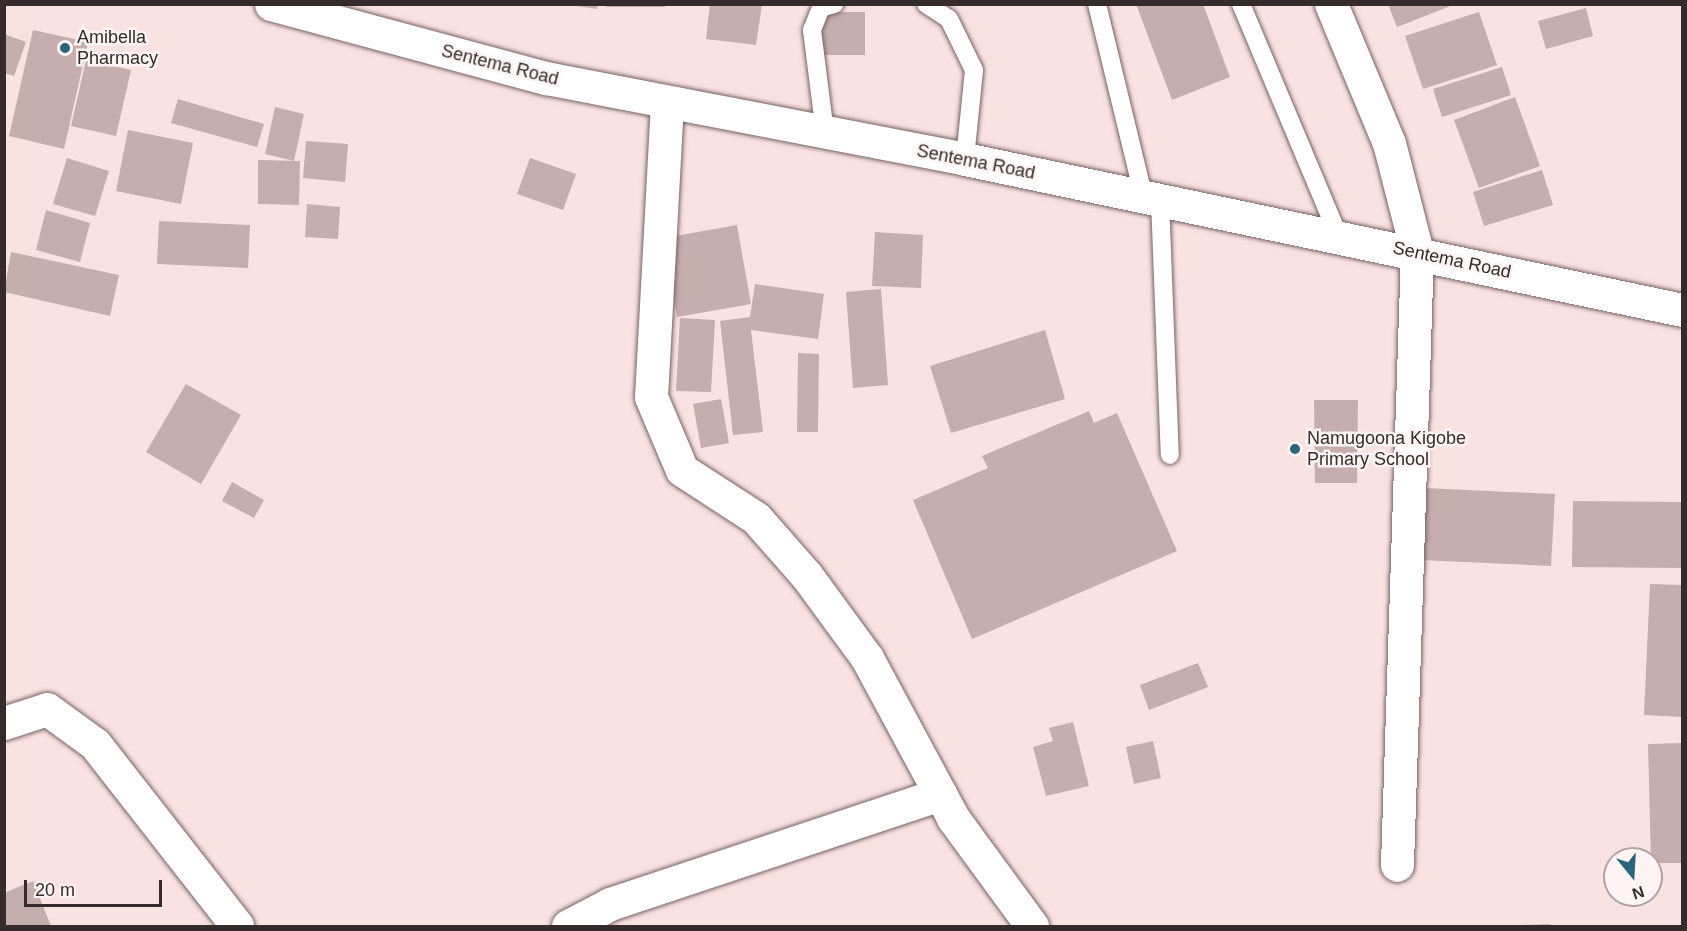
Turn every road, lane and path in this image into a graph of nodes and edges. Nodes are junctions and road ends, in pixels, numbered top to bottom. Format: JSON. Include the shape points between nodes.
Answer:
{"nodes":[{"id":1,"x":271,"y":4,"type":"edge"},
{"id":2,"x":834,"y":4,"type":"edge"},
{"id":3,"x":926,"y":4,"type":"edge"},
{"id":4,"x":1097,"y":4,"type":"edge"},
{"id":5,"x":1241,"y":4,"type":"edge"},
{"id":6,"x":1331,"y":4,"type":"edge"},
{"id":7,"x":667,"y":102,"type":"junction"},
{"id":8,"x":825,"y":133,"type":"junction"},
{"id":9,"x":965,"y":159,"type":"junction"},
{"id":10,"x":1152,"y":199,"type":"junction"},
{"id":11,"x":1339,"y":237,"type":"junction"},
{"id":12,"x":1417,"y":252,"type":"junction"},
{"id":13,"x":1683,"y":310,"type":"edge"},
{"id":14,"x":1170,"y":455,"type":"dead end"},
{"id":15,"x":4,"y":723,"type":"edge"},
{"id":16,"x":940,"y":794,"type":"junction"},
{"id":17,"x":1397,"y":865,"type":"dead end"},
{"id":18,"x":237,"y":927,"type":"edge"},
{"id":19,"x":568,"y":927,"type":"edge"},
{"id":20,"x":1032,"y":927,"type":"edge"}],
"edges":[{"from":1,"to":7,"type":"street","name":"Sentema Road","via":[[546,78]]},
{"from":2,"to":8,"type":"lane","via":[[821,8],[812,30]]},
{"from":3,"to":9,"type":"lane","via":[[949,19],[974,70]]},
{"from":4,"to":10,"type":"lane"},
{"from":5,"to":11,"type":"lane"},
{"from":6,"to":12,"type":"street","via":[[1389,143]]},
{"from":7,"to":8,"type":"street","name":"Sentema Road"},
{"from":7,"to":16,"type":"street","via":[[651,397],[682,470],[756,519],[814,585],[867,658]]},
{"from":8,"to":9,"type":"street","name":"Sentema Road"},
{"from":9,"to":10,"type":"street","name":"Sentema Road"},
{"from":10,"to":11,"type":"street","name":"Sentema Road"},
{"from":10,"to":14,"type":"lane"},
{"from":11,"to":12,"type":"street","name":"Sentema Road"},
{"from":12,"to":13,"type":"street","name":"Sentema Road"},
{"from":12,"to":17,"type":"street"},
{"from":15,"to":18,"type":"street","via":[[47,709],[95,744]]},
{"from":16,"to":19,"type":"street","via":[[610,904]]},
{"from":16,"to":20,"type":"street"}]}
